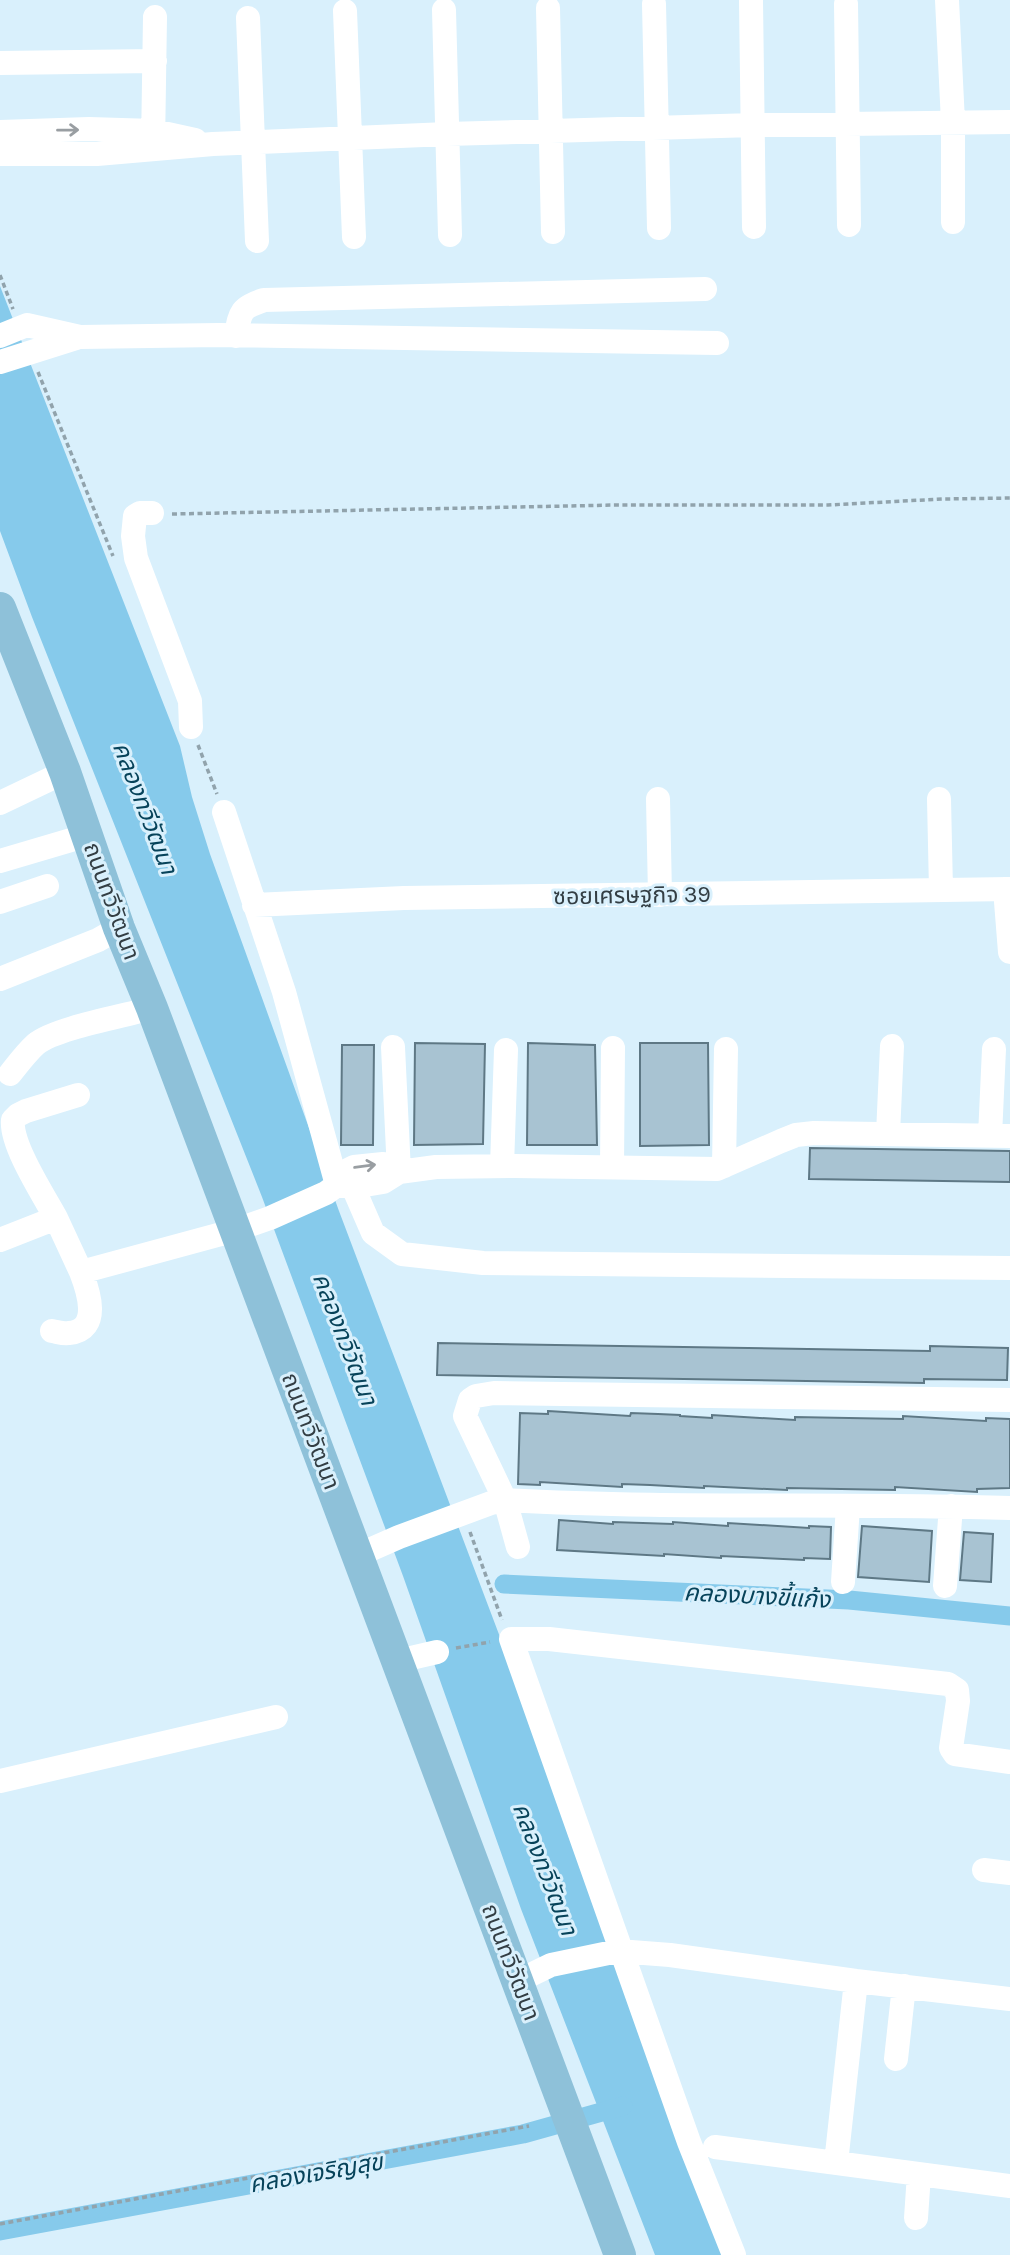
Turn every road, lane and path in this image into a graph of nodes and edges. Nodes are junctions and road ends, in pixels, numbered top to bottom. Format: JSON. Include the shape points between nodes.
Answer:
{"nodes":[{"id":1,"x":947,"y":0,"type":"edge"},
{"id":2,"x":751,"y":1,"type":"edge"},
{"id":3,"x":654,"y":4,"type":"dead end"},
{"id":4,"x":846,"y":4,"type":"dead end"},
{"id":5,"x":548,"y":8,"type":"dead end"},
{"id":6,"x":444,"y":10,"type":"dead end"},
{"id":7,"x":345,"y":11,"type":"dead end"},
{"id":8,"x":155,"y":17,"type":"dead end"},
{"id":9,"x":248,"y":18,"type":"dead end"},
{"id":10,"x":155,"y":61,"type":"junction"},
{"id":11,"x":0,"y":64,"type":"edge"},
{"id":12,"x":953,"y":122,"type":"junction"},
{"id":13,"x":1010,"y":122,"type":"edge"},
{"id":14,"x":847,"y":124,"type":"junction"},
{"id":15,"x":754,"y":125,"type":"junction"},
{"id":16,"x":656,"y":128,"type":"junction"},
{"id":17,"x":549,"y":131,"type":"junction"},
{"id":18,"x":447,"y":134,"type":"junction"},
{"id":19,"x":350,"y":137,"type":"junction"},
{"id":20,"x":153,"y":141,"type":"junction"},
{"id":21,"x":253,"y":142,"type":"junction"},
{"id":22,"x":2,"y":143,"type":"edge"},
{"id":23,"x":953,"y":222,"type":"dead end"},
{"id":24,"x":849,"y":225,"type":"dead end"},
{"id":25,"x":754,"y":227,"type":"dead end"},
{"id":26,"x":659,"y":228,"type":"dead end"},
{"id":27,"x":552,"y":232,"type":"dead end"},
{"id":28,"x":450,"y":235,"type":"dead end"},
{"id":29,"x":354,"y":237,"type":"dead end"},
{"id":30,"x":257,"y":241,"type":"dead end"},
{"id":31,"x":0,"y":275,"type":"edge"},
{"id":32,"x":705,"y":289,"type":"dead end"},
{"id":33,"x":21,"y":318,"type":"junction"},
{"id":34,"x":0,"y":335,"type":"edge"},
{"id":35,"x":236,"y":336,"type":"junction"},
{"id":36,"x":80,"y":337,"type":"junction"},
{"id":37,"x":717,"y":343,"type":"dead end"},
{"id":38,"x":0,"y":362,"type":"edge"},
{"id":39,"x":1010,"y":498,"type":"edge"},
{"id":40,"x":152,"y":513,"type":"joint"},
{"id":41,"x":2,"y":618,"type":"edge"},
{"id":42,"x":191,"y":727,"type":"dead end"},
{"id":43,"x":65,"y":772,"type":"junction"},
{"id":44,"x":658,"y":799,"type":"dead end"},
{"id":45,"x":940,"y":799,"type":"dead end"},
{"id":46,"x":0,"y":803,"type":"edge"},
{"id":47,"x":224,"y":812,"type":"dead end"},
{"id":48,"x":88,"y":835,"type":"junction"},
{"id":49,"x":0,"y":861,"type":"edge"},
{"id":50,"x":47,"y":886,"type":"dead end"},
{"id":51,"x":1008,"y":889,"type":"edge"},
{"id":52,"x":942,"y":890,"type":"junction"},
{"id":53,"x":660,"y":895,"type":"junction"},
{"id":54,"x":0,"y":902,"type":"edge"},
{"id":55,"x":254,"y":905,"type":"junction"},
{"id":56,"x":119,"y":928,"type":"junction"},
{"id":57,"x":1010,"y":952,"type":"edge"},
{"id":58,"x":0,"y":979,"type":"edge"},
{"id":59,"x":152,"y":1008,"type":"junction"},
{"id":60,"x":892,"y":1046,"type":"dead end"},
{"id":61,"x":393,"y":1047,"type":"dead end"},
{"id":62,"x":613,"y":1048,"type":"dead end"},
{"id":63,"x":506,"y":1049,"type":"dead end"},
{"id":64,"x":726,"y":1049,"type":"dead end"},
{"id":65,"x":994,"y":1049,"type":"dead end"},
{"id":66,"x":10,"y":1074,"type":"dead end"},
{"id":67,"x":78,"y":1095,"type":"dead end"},
{"id":68,"x":888,"y":1134,"type":"junction"},
{"id":69,"x":1000,"y":1136,"type":"edge"},
{"id":70,"x":502,"y":1166,"type":"junction"},
{"id":71,"x":724,"y":1166,"type":"junction"},
{"id":72,"x":612,"y":1167,"type":"junction"},
{"id":73,"x":399,"y":1172,"type":"junction"},
{"id":74,"x":338,"y":1188,"type":"junction"},
{"id":75,"x":56,"y":1218,"type":"junction"},
{"id":76,"x":236,"y":1230,"type":"junction"},
{"id":77,"x":0,"y":1240,"type":"edge"},
{"id":78,"x":1010,"y":1268,"type":"edge"},
{"id":79,"x":81,"y":1272,"type":"junction"},
{"id":80,"x":52,"y":1331,"type":"dead end"},
{"id":81,"x":1010,"y":1400,"type":"edge"},
{"id":82,"x":505,"y":1500,"type":"junction"},
{"id":83,"x":848,"y":1506,"type":"junction"},
{"id":84,"x":951,"y":1506,"type":"junction"},
{"id":85,"x":1010,"y":1508,"type":"edge"},
{"id":86,"x":518,"y":1547,"type":"dead end"},
{"id":87,"x":358,"y":1555,"type":"junction"},
{"id":88,"x":477,"y":1555,"type":"dead end"},
{"id":89,"x":843,"y":1582,"type":"dead end"},
{"id":90,"x":945,"y":1586,"type":"dead end"},
{"id":91,"x":506,"y":1639,"type":"junction"},
{"id":92,"x":437,"y":1652,"type":"joint"},
{"id":93,"x":398,"y":1661,"type":"junction"},
{"id":94,"x":276,"y":1717,"type":"dead end"},
{"id":95,"x":1010,"y":1762,"type":"edge"},
{"id":96,"x":0,"y":1781,"type":"edge"},
{"id":97,"x":984,"y":1870,"type":"dead end"},
{"id":98,"x":1010,"y":1873,"type":"edge"},
{"id":99,"x":620,"y":1951,"type":"junction"},
{"id":100,"x":518,"y":1981,"type":"junction"},
{"id":101,"x":856,"y":1981,"type":"junction"},
{"id":102,"x":904,"y":1986,"type":"junction"},
{"id":103,"x":1010,"y":1999,"type":"edge"},
{"id":104,"x":896,"y":2059,"type":"dead end"},
{"id":105,"x":529,"y":2126,"type":"dead end"},
{"id":106,"x":715,"y":2147,"type":"dead end"},
{"id":107,"x":836,"y":2163,"type":"junction"},
{"id":108,"x":919,"y":2174,"type":"junction"},
{"id":109,"x":1010,"y":2186,"type":"edge"},
{"id":110,"x":916,"y":2218,"type":"dead end"},
{"id":111,"x":0,"y":2224,"type":"edge"},
{"id":112,"x":620,"y":2255,"type":"edge"},
{"id":113,"x":734,"y":2255,"type":"edge"}],
"edges":[{"from":1,"to":12,"type":"street"},
{"from":2,"to":15,"type":"street"},
{"from":3,"to":16,"type":"street"},
{"from":4,"to":14,"type":"street"},
{"from":5,"to":17,"type":"street"},
{"from":6,"to":18,"type":"street"},
{"from":7,"to":19,"type":"street"},
{"from":8,"to":10,"type":"street"},
{"from":9,"to":21,"type":"street"},
{"from":10,"to":11,"type":"street"},
{"from":10,"to":20,"type":"street"},
{"from":12,"to":13,"type":"street"},
{"from":12,"to":14,"type":"street"},
{"from":12,"to":23,"type":"street"},
{"from":14,"to":15,"type":"street"},
{"from":14,"to":24,"type":"street"},
{"from":15,"to":16,"type":"street"},
{"from":15,"to":25,"type":"street"},
{"from":16,"to":17,"type":"street"},
{"from":16,"to":26,"type":"street"},
{"from":17,"to":18,"type":"street"},
{"from":17,"to":27,"type":"street"},
{"from":18,"to":19,"type":"street"},
{"from":18,"to":28,"type":"street"},
{"from":19,"to":21,"type":"street"},
{"from":19,"to":29,"type":"street"},
{"from":20,"to":21,"type":"street"},
{"from":20,"to":22,"type":"street","via":[[97,154]]},
{"from":21,"to":30,"type":"street"},
{"from":31,"to":33,"type":"path"},
{"from":32,"to":35,"type":"street","via":[[264,300],[247,306],[239,315]]},
{"from":33,"to":34,"type":"street"},
{"from":33,"to":36,"type":"street"},
{"from":35,"to":36,"type":"street"},
{"from":35,"to":37,"type":"street"},
{"from":36,"to":38,"type":"street"},
{"from":39,"to":40,"type":"path","via":[[828,505]]},
{"from":40,"to":42,"type":"street","via":[[135,516],[136,558],[186,686]]},
{"from":41,"to":43,"type":"main road","name":"ถนนทวีวัฒนา"},
{"from":43,"to":46,"type":"street"},
{"from":43,"to":48,"type":"main road","name":"ถนนทวีวัฒนา"},
{"from":44,"to":53,"type":"street"},
{"from":45,"to":52,"type":"street"},
{"from":47,"to":55,"type":"street"},
{"from":48,"to":49,"type":"street"},
{"from":48,"to":56,"type":"main road","name":"ถนนทวีวัฒนา"},
{"from":50,"to":54,"type":"street"},
{"from":51,"to":52,"type":"street","name":"ซอยเศรษฐกิจ 39"},
{"from":51,"to":57,"type":"street"},
{"from":52,"to":53,"type":"street","name":"ซอยเศรษฐกิจ 39"},
{"from":53,"to":55,"type":"street","name":"ซอยเศรษฐกิจ 39"},
{"from":55,"to":74,"type":"street","via":[[285,992]]},
{"from":56,"to":58,"type":"street"},
{"from":56,"to":59,"type":"main road","name":"ถนนทวีวัฒนา"},
{"from":59,"to":66,"type":"street","via":[[45,1038]]},
{"from":59,"to":76,"type":"main road","name":"ถนนทวีวัฒนา"},
{"from":60,"to":68,"type":"street"},
{"from":61,"to":73,"type":"street"},
{"from":62,"to":72,"type":"street"},
{"from":63,"to":70,"type":"street"},
{"from":64,"to":71,"type":"street"},
{"from":65,"to":69,"type":"street"},
{"from":67,"to":75,"type":"street","via":[[26,1111],[13,1120],[19,1149]]},
{"from":68,"to":69,"type":"street"},
{"from":68,"to":71,"type":"street","via":[[796,1135]]},
{"from":70,"to":72,"type":"street"},
{"from":70,"to":73,"type":"street"},
{"from":71,"to":72,"type":"street","via":[[689,1170]]},
{"from":73,"to":74,"type":"street","via":[[383,1182]]},
{"from":74,"to":76,"type":"street"},
{"from":74,"to":78,"type":"street","via":[[373,1233],[414,1257],[510,1263]]},
{"from":75,"to":77,"type":"street"},
{"from":75,"to":79,"type":"street"},
{"from":76,"to":79,"type":"street"},
{"from":76,"to":87,"type":"main road","name":"ถนนทวีวัฒนา"},
{"from":79,"to":80,"type":"street","via":[[90,1297],[89,1319],[82,1329],[70,1333]]},
{"from":81,"to":82,"type":"street","via":[[581,1393],[476,1396],[465,1416]]},
{"from":82,"to":83,"type":"street"},
{"from":82,"to":86,"type":"street"},
{"from":82,"to":87,"type":"street"},
{"from":83,"to":84,"type":"street"},
{"from":83,"to":89,"type":"street"},
{"from":84,"to":85,"type":"street"},
{"from":84,"to":90,"type":"street"},
{"from":87,"to":93,"type":"main road","name":"ถนนทวีวัฒนา"},
{"from":88,"to":91,"type":"path"},
{"from":91,"to":92,"type":"path"},
{"from":91,"to":95,"type":"street","via":[[549,1639],[948,1684],[957,1690],[951,1748],[955,1754]]},
{"from":91,"to":99,"type":"street"},
{"from":92,"to":93,"type":"street"},
{"from":93,"to":100,"type":"main road","name":"ถนนทวีวัฒนา"},
{"from":94,"to":96,"type":"street"},
{"from":97,"to":98,"type":"street"},
{"from":99,"to":100,"type":"street","via":[[551,1965]]},
{"from":99,"to":101,"type":"street"},
{"from":99,"to":113,"type":"street"},
{"from":100,"to":112,"type":"main road","name":"ถนนทวีวัฒนา"},
{"from":101,"to":102,"type":"street"},
{"from":101,"to":107,"type":"street"},
{"from":102,"to":103,"type":"street"},
{"from":102,"to":104,"type":"street"},
{"from":105,"to":111,"type":"path"},
{"from":106,"to":107,"type":"street"},
{"from":107,"to":108,"type":"street"},
{"from":108,"to":109,"type":"street"},
{"from":108,"to":110,"type":"street"}]}
